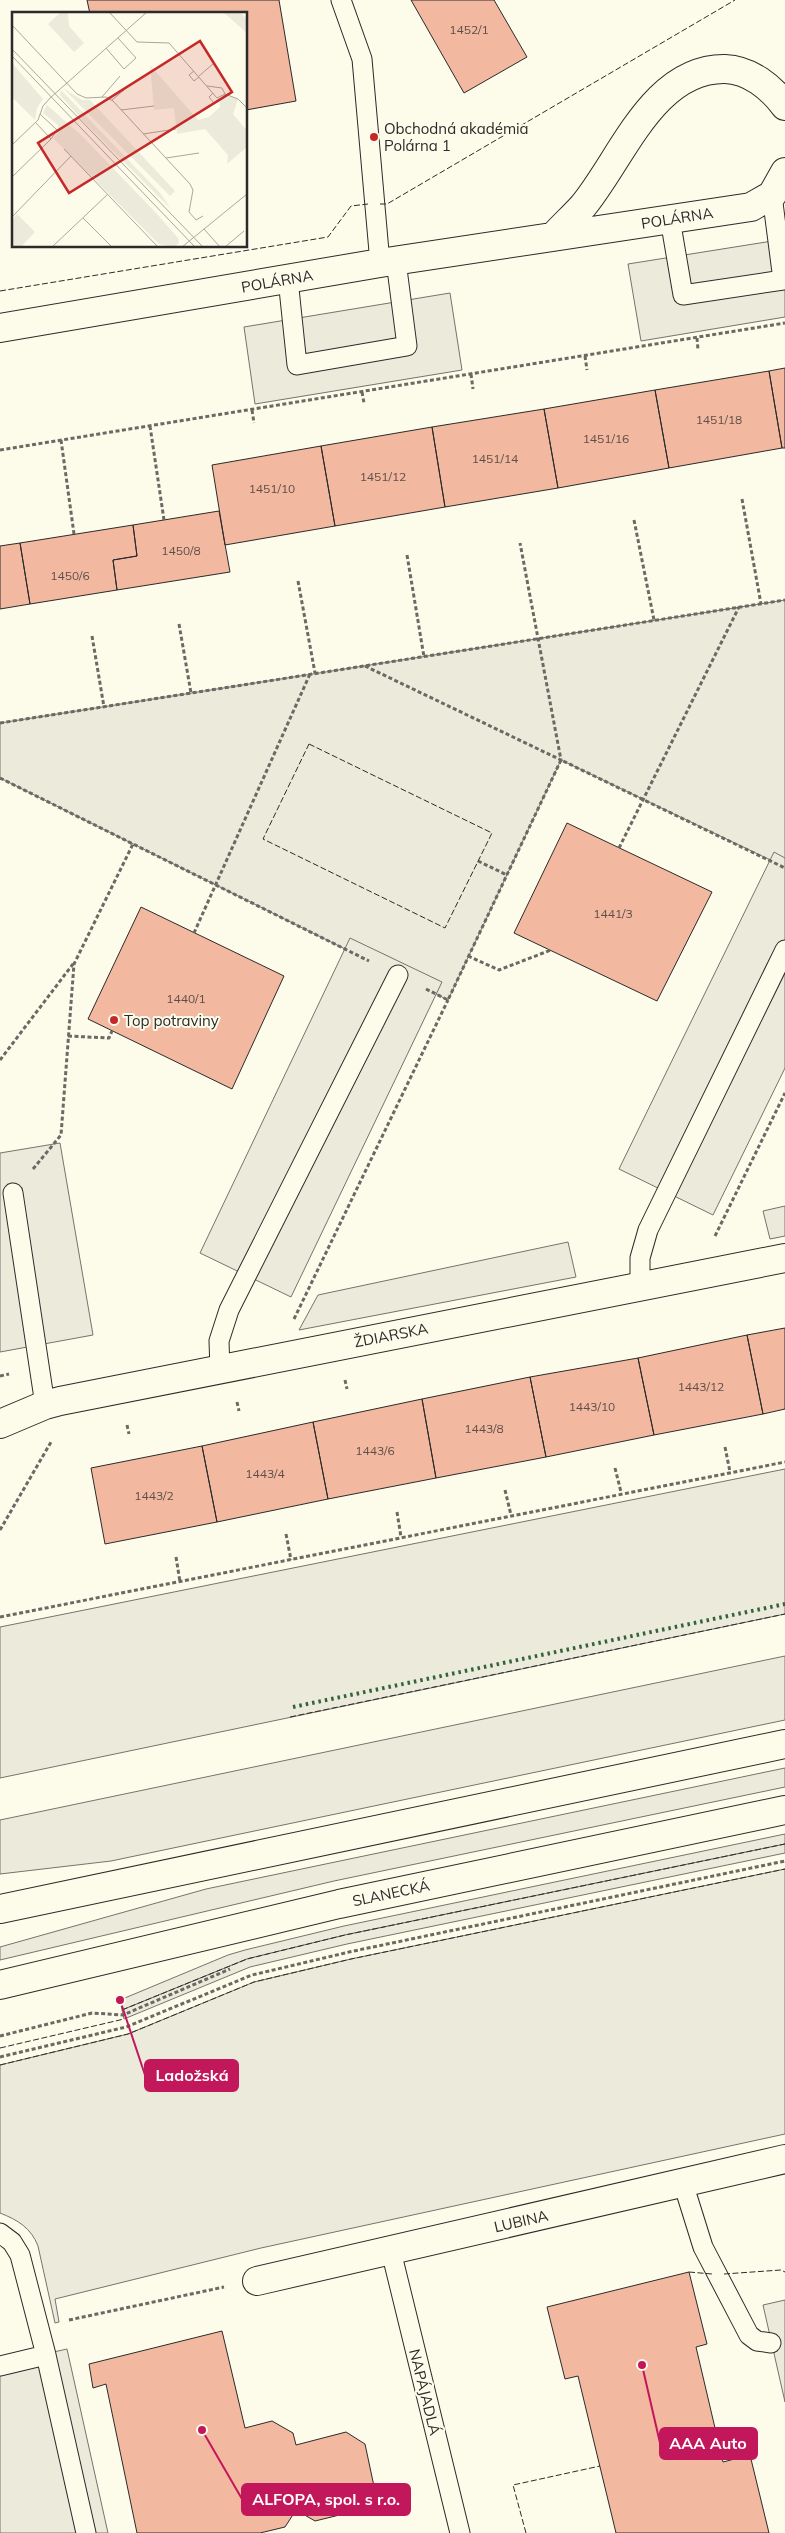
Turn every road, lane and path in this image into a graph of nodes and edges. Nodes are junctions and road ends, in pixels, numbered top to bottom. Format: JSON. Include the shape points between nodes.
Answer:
{"nodes":[{"id":1,"x":341,"y":0,"type":"edge"},
{"id":2,"x":781,"y":90,"type":"edge"},
{"id":3,"x":778,"y":184,"type":"edge"},
{"id":4,"x":670,"y":219,"type":"junction"},
{"id":5,"x":554,"y":236,"type":"junction"},
{"id":6,"x":388,"y":262,"type":"junction"},
{"id":7,"x":288,"y":280,"type":"junction"},
{"id":8,"x":785,"y":324,"type":"edge"},
{"id":9,"x":0,"y":328,"type":"edge"},
{"id":10,"x":697,"y":338,"type":"junction"},
{"id":11,"x":698,"y":350,"type":"dead end"},
{"id":12,"x":585,"y":356,"type":"junction"},
{"id":13,"x":587,"y":370,"type":"dead end"},
{"id":14,"x":470,"y":374,"type":"junction"},
{"id":15,"x":473,"y":389,"type":"dead end"},
{"id":16,"x":362,"y":392,"type":"junction"},
{"id":17,"x":364,"y":403,"type":"dead end"},
{"id":18,"x":252,"y":410,"type":"junction"},
{"id":19,"x":254,"y":423,"type":"dead end"},
{"id":20,"x":150,"y":426,"type":"junction"},
{"id":21,"x":61,"y":440,"type":"junction"},
{"id":22,"x":0,"y":450,"type":"edge"},
{"id":23,"x":742,"y":499,"type":"dead end"},
{"id":24,"x":164,"y":520,"type":"dead end"},
{"id":25,"x":634,"y":520,"type":"dead end"},
{"id":26,"x":74,"y":534,"type":"dead end"},
{"id":27,"x":520,"y":543,"type":"dead end"},
{"id":28,"x":407,"y":555,"type":"dead end"},
{"id":29,"x":298,"y":581,"type":"dead end"},
{"id":30,"x":785,"y":600,"type":"edge"},
{"id":31,"x":761,"y":604,"type":"junction"},
{"id":32,"x":739,"y":607,"type":"junction"},
{"id":33,"x":654,"y":620,"type":"junction"},
{"id":34,"x":179,"y":624,"type":"dead end"},
{"id":35,"x":92,"y":636,"type":"dead end"},
{"id":36,"x":536,"y":639,"type":"junction"},
{"id":37,"x":424,"y":657,"type":"junction"},
{"id":38,"x":365,"y":666,"type":"junction"},
{"id":39,"x":310,"y":674,"type":"junction"},
{"id":40,"x":315,"y":674,"type":"junction"},
{"id":41,"x":190,"y":693,"type":"junction"},
{"id":42,"x":104,"y":707,"type":"junction"},
{"id":43,"x":0,"y":723,"type":"edge"},
{"id":44,"x":561,"y":760,"type":"junction"},
{"id":45,"x":0,"y":778,"type":"edge"},
{"id":46,"x":642,"y":799,"type":"junction"},
{"id":47,"x":133,"y":844,"type":"junction"},
{"id":48,"x":620,"y":848,"type":"dead end"},
{"id":49,"x":478,"y":861,"type":"dead end"},
{"id":50,"x":785,"y":868,"type":"edge"},
{"id":51,"x":507,"y":875,"type":"junction"},
{"id":52,"x":217,"y":885,"type":"junction"},
{"id":53,"x":194,"y":933,"type":"dead end"},
{"id":54,"x":551,"y":950,"type":"dead end"},
{"id":55,"x":785,"y":950,"type":"edge"},
{"id":56,"x":468,"y":956,"type":"junction"},
{"id":57,"x":74,"y":964,"type":"junction"},
{"id":58,"x":398,"y":975,"type":"junction"},
{"id":59,"x":448,"y":1000,"type":"junction"},
{"id":60,"x":112,"y":1031,"type":"dead end"},
{"id":61,"x":68,"y":1036,"type":"junction"},
{"id":62,"x":0,"y":1060,"type":"edge"},
{"id":63,"x":785,"y":1093,"type":"edge"},
{"id":64,"x":13,"y":1193,"type":"joint"},
{"id":65,"x":785,"y":1258,"type":"edge"},
{"id":66,"x":713,"y":1272,"type":"junction"},
{"id":67,"x":640,"y":1286,"type":"junction"},
{"id":68,"x":275,"y":1359,"type":"junction"},
{"id":69,"x":220,"y":1370,"type":"junction"},
{"id":70,"x":45,"y":1405,"type":"junction"},
{"id":71,"x":126,"y":1421,"type":"dead end"},
{"id":72,"x":0,"y":1424,"type":"edge"},
{"id":73,"x":129,"y":1434,"type":"dead end"},
{"id":74,"x":725,"y":1447,"type":"dead end"},
{"id":75,"x":785,"y":1462,"type":"edge"},
{"id":76,"x":615,"y":1468,"type":"dead end"},
{"id":77,"x":730,"y":1472,"type":"junction"},
{"id":78,"x":505,"y":1490,"type":"dead end"},
{"id":79,"x":621,"y":1492,"type":"junction"},
{"id":80,"x":397,"y":1512,"type":"dead end"},
{"id":81,"x":511,"y":1515,"type":"junction"},
{"id":82,"x":286,"y":1534,"type":"dead end"},
{"id":83,"x":401,"y":1537,"type":"junction"},
{"id":84,"x":176,"y":1556,"type":"dead end"},
{"id":85,"x":291,"y":1560,"type":"junction"},
{"id":86,"x":180,"y":1582,"type":"junction"},
{"id":87,"x":0,"y":1617,"type":"edge"},
{"id":88,"x":785,"y":1744,"type":"edge"},
{"id":89,"x":785,"y":1810,"type":"edge"},
{"id":90,"x":785,"y":1861,"type":"edge"},
{"id":91,"x":0,"y":1909,"type":"edge"},
{"id":92,"x":232,"y":1968,"type":"dead end"},
{"id":93,"x":0,"y":1986,"type":"edge"},
{"id":94,"x":0,"y":2036,"type":"edge"},
{"id":95,"x":0,"y":2057,"type":"edge"},
{"id":96,"x":785,"y":2159,"type":"edge"},
{"id":97,"x":682,"y":2183,"type":"junction"},
{"id":98,"x":0,"y":2233,"type":"edge"},
{"id":99,"x":391,"y":2251,"type":"junction"},
{"id":100,"x":256,"y":2281,"type":"joint"},
{"id":101,"x":38,"y":2326,"type":"junction"},
{"id":102,"x":771,"y":2343,"type":"dead end"},
{"id":103,"x":46,"y":2355,"type":"junction"},
{"id":104,"x":0,"y":2366,"type":"edge"},
{"id":105,"x":86,"y":2533,"type":"edge"},
{"id":106,"x":460,"y":2533,"type":"edge"}],
"edges":[{"from":1,"to":6,"type":"lane","via":[[362,59]]},
{"from":2,"to":5,"type":"street","via":[[748,74],[731,70],[712,69],[678,83],[641,120],[583,205]]},
{"from":3,"to":4,"type":"street","name":"POLÁRNA","via":[[751,207]]},
{"from":3,"to":4,"type":"lane","via":[[783,280],[684,295]]},
{"from":4,"to":5,"type":"street","name":"POLÁRNA"},
{"from":5,"to":6,"type":"street","name":"POLÁRNA"},
{"from":6,"to":7,"type":"street","name":"POLÁRNA"},
{"from":6,"to":7,"type":"lane","via":[[407,346],[398,348],[297,365]]},
{"from":7,"to":9,"type":"street","name":"POLÁRNA"},
{"from":8,"to":10,"type":"path"},
{"from":10,"to":11,"type":"path"},
{"from":10,"to":12,"type":"path"},
{"from":12,"to":13,"type":"path"},
{"from":12,"to":14,"type":"path"},
{"from":14,"to":15,"type":"path"},
{"from":14,"to":16,"type":"path"},
{"from":16,"to":17,"type":"path"},
{"from":16,"to":18,"type":"path"},
{"from":18,"to":19,"type":"path"},
{"from":18,"to":20,"type":"path"},
{"from":20,"to":21,"type":"path"},
{"from":20,"to":24,"type":"path"},
{"from":21,"to":22,"type":"path"},
{"from":21,"to":26,"type":"path"},
{"from":23,"to":31,"type":"path"},
{"from":25,"to":33,"type":"path"},
{"from":27,"to":36,"type":"path"},
{"from":28,"to":37,"type":"path"},
{"from":29,"to":40,"type":"path"},
{"from":30,"to":31,"type":"path"},
{"from":31,"to":32,"type":"path"},
{"from":32,"to":33,"type":"path"},
{"from":32,"to":46,"type":"path"},
{"from":33,"to":36,"type":"path"},
{"from":34,"to":41,"type":"path"},
{"from":35,"to":42,"type":"path"},
{"from":36,"to":37,"type":"path"},
{"from":36,"to":44,"type":"path"},
{"from":37,"to":38,"type":"path"},
{"from":38,"to":40,"type":"path"},
{"from":38,"to":44,"type":"path"},
{"from":39,"to":40,"type":"path"},
{"from":39,"to":41,"type":"path"},
{"from":39,"to":52,"type":"path"},
{"from":41,"to":42,"type":"path"},
{"from":42,"to":43,"type":"path"},
{"from":44,"to":46,"type":"path"},
{"from":44,"to":51,"type":"path"},
{"from":45,"to":47,"type":"path"},
{"from":46,"to":48,"type":"path"},
{"from":46,"to":50,"type":"path"},
{"from":47,"to":52,"type":"path"},
{"from":47,"to":57,"type":"path"},
{"from":49,"to":51,"type":"path"},
{"from":51,"to":56,"type":"path"},
{"from":52,"to":53,"type":"path"},
{"from":52,"to":58,"type":"path"},
{"from":54,"to":56,"type":"path","via":[[499,970]]},
{"from":55,"to":67,"type":"lane","via":[[648,1230],[640,1258]]},
{"from":56,"to":59,"type":"path"},
{"from":57,"to":61,"type":"path"},
{"from":57,"to":62,"type":"path"},
{"from":58,"to":59,"type":"path"},
{"from":58,"to":69,"type":"lane","via":[[229,1310],[219,1341]]},
{"from":59,"to":68,"type":"path"},
{"from":60,"to":61,"type":"path","via":[[109,1038]]},
{"from":61,"to":64,"type":"path","via":[[61,1135]]},
{"from":63,"to":66,"type":"path","via":[[710,1247]]},
{"from":64,"to":70,"type":"lane"},
{"from":65,"to":66,"type":"street","name":"ŽDIARSKA"},
{"from":66,"to":67,"type":"street","name":"ŽDIARSKA"},
{"from":67,"to":68,"type":"street","name":"ŽDIARSKA"},
{"from":68,"to":69,"type":"street","name":"ŽDIARSKA"},
{"from":69,"to":70,"type":"street","name":"ŽDIARSKA"},
{"from":70,"to":72,"type":"street","name":"ŽDIARSKA"},
{"from":71,"to":73,"type":"path"},
{"from":74,"to":77,"type":"path"},
{"from":75,"to":77,"type":"path"},
{"from":76,"to":79,"type":"path"},
{"from":77,"to":79,"type":"path"},
{"from":78,"to":81,"type":"path"},
{"from":79,"to":81,"type":"path"},
{"from":80,"to":83,"type":"path"},
{"from":81,"to":83,"type":"path"},
{"from":82,"to":85,"type":"path"},
{"from":83,"to":85,"type":"path"},
{"from":84,"to":86,"type":"path"},
{"from":85,"to":86,"type":"path"},
{"from":86,"to":87,"type":"path"},
{"from":88,"to":91,"type":"street"},
{"from":89,"to":93,"type":"street","name":"SLANECKÁ","via":[[339,1904]]},
{"from":90,"to":95,"type":"path","via":[[252,1975],[126,2027]]},
{"from":92,"to":94,"type":"path","via":[[123,2015],[92,2013]]},
{"from":96,"to":97,"type":"street","name":"LUBINA"},
{"from":97,"to":99,"type":"street","name":"LUBINA"},
{"from":97,"to":102,"type":"lane","via":[[703,2247],[749,2335],[756,2341]]},
{"from":98,"to":101,"type":"lane","via":[[12,2242],[20,2255]]},
{"from":99,"to":100,"type":"street","name":"LUBINA"},
{"from":99,"to":106,"type":"lane","name":"NAPÁJADLÁ"},
{"from":100,"to":101,"type":"path"},
{"from":101,"to":103,"type":"lane"},
{"from":103,"to":104,"type":"lane"},
{"from":103,"to":105,"type":"lane"}]}
